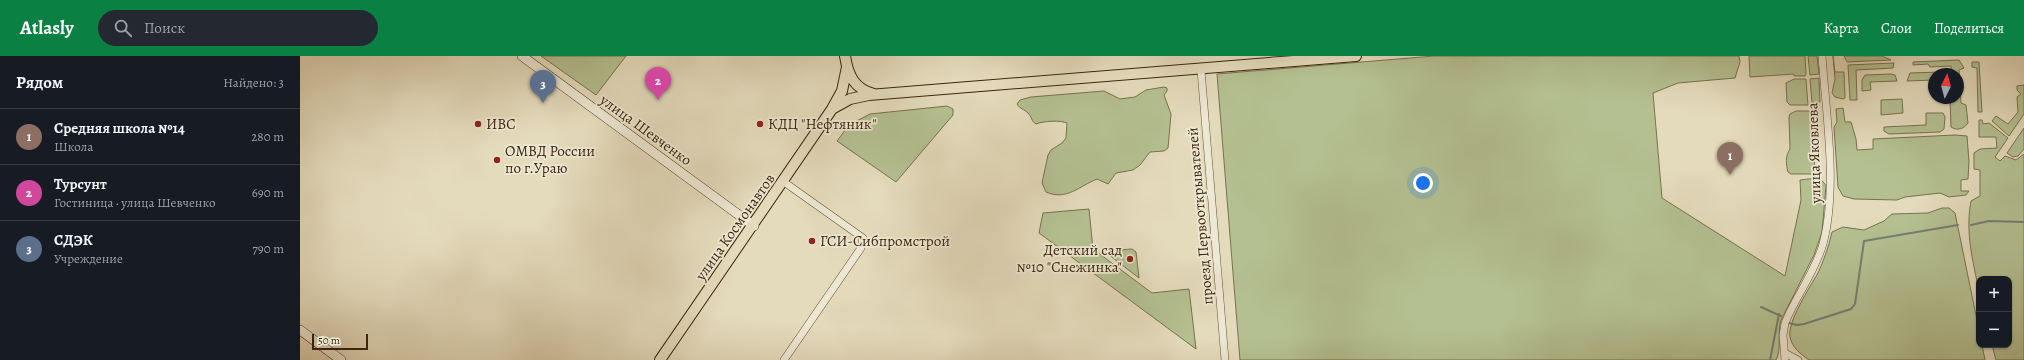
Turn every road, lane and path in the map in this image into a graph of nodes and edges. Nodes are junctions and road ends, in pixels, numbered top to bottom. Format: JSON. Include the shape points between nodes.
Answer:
{"nodes":[{"id":1,"x":522,"y":56,"type":"edge"},
{"id":2,"x":845,"y":56,"type":"edge"},
{"id":3,"x":1356,"y":56,"type":"edge"},
{"id":4,"x":1822,"y":56,"type":"edge"},
{"id":5,"x":847,"y":68,"type":"junction"},
{"id":6,"x":1201,"y":70,"type":"junction"},
{"id":7,"x":875,"y":95,"type":"junction"},
{"id":8,"x":832,"y":109,"type":"junction"},
{"id":9,"x":784,"y":182,"type":"junction"},
{"id":10,"x":754,"y":226,"type":"junction"},
{"id":11,"x":300,"y":330,"type":"edge"},
{"id":12,"x":1785,"y":356,"type":"edge"},
{"id":13,"x":341,"y":360,"type":"edge"},
{"id":14,"x":660,"y":360,"type":"edge"},
{"id":15,"x":784,"y":360,"type":"edge"},
{"id":16,"x":1225,"y":360,"type":"edge"},
{"id":17,"x":1798,"y":360,"type":"edge"}],
"edges":[{"from":1,"to":10,"type":"main road","name":"улица Шевченко"},
{"from":2,"to":5,"type":"main road"},
{"from":3,"to":6,"type":"main road"},
{"from":4,"to":12,"type":"street","name":"улица Яковлева","via":[[1830,175],[1827,222],[1818,259],[1785,323]]},
{"from":5,"to":7,"type":"main road","via":[[855,84]]},
{"from":5,"to":8,"type":"main road","name":"улица Космонавтов","via":[[842,91]]},
{"from":6,"to":7,"type":"main road"},
{"from":6,"to":16,"type":"street","name":"проезд Первооткрывателей"},
{"from":7,"to":8,"type":"main road","via":[[850,99]]},
{"from":8,"to":9,"type":"main road","name":"улица Космонавтов"},
{"from":9,"to":10,"type":"main road","name":"улица Космонавтов"},
{"from":9,"to":15,"type":"street","via":[[863,238],[861,248]]},
{"from":10,"to":14,"type":"main road","name":"улица Космонавтов"},
{"from":11,"to":13,"type":"main road"},
{"from":12,"to":17,"type":"street"}]}
